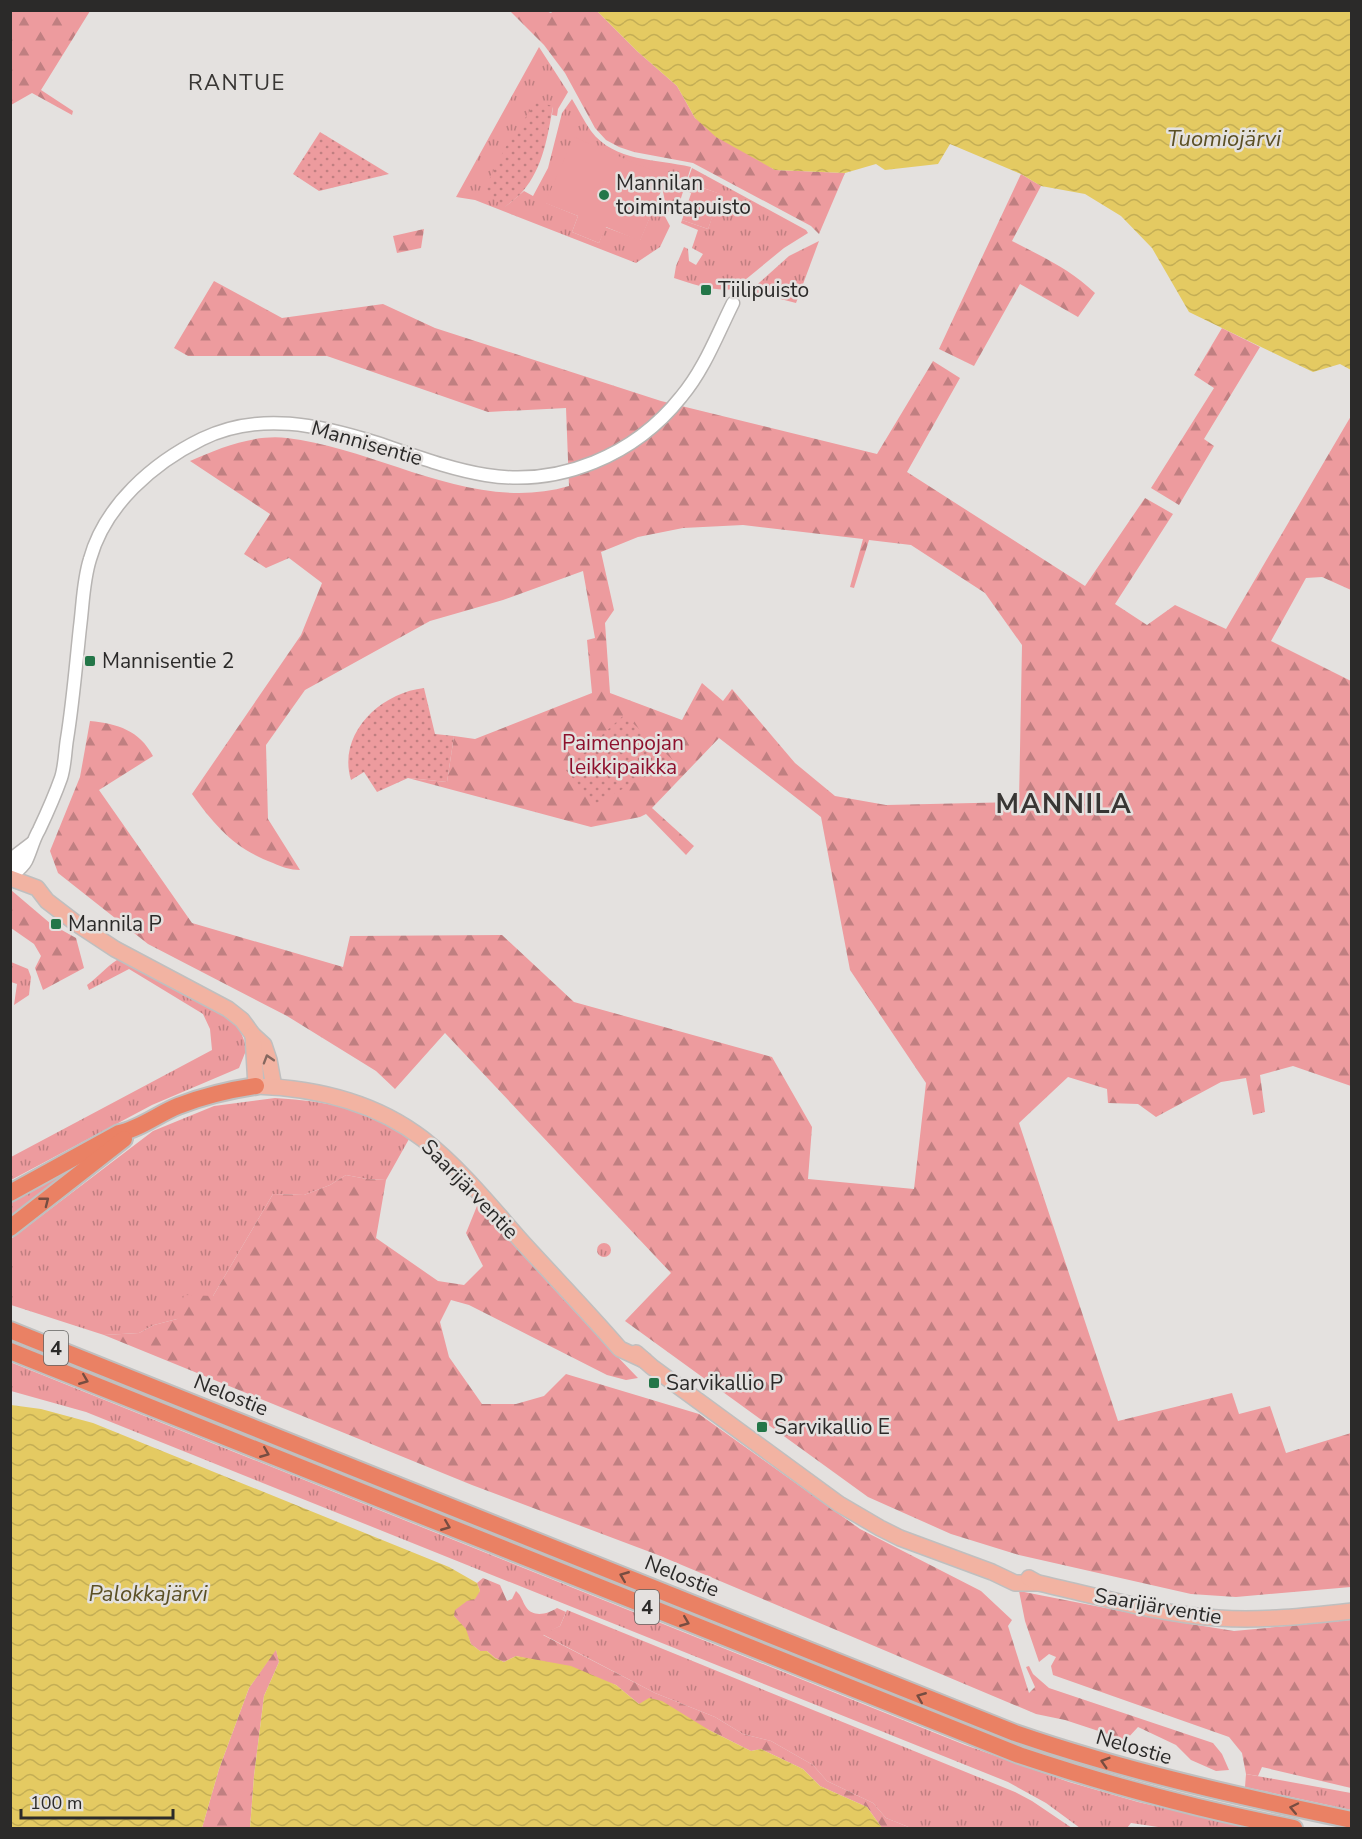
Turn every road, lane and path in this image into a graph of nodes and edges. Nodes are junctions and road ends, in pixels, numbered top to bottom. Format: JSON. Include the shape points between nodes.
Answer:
{"nodes":[{"id":1,"x":733,"y":303,"type":"dead end"},
{"id":2,"x":14,"y":878,"type":"edge"},
{"id":3,"x":253,"y":1035,"type":"junction"},
{"id":4,"x":256,"y":1086,"type":"junction"},
{"id":5,"x":274,"y":1087,"type":"junction"},
{"id":6,"x":130,"y":1131,"type":"junction"},
{"id":7,"x":10,"y":1193,"type":"edge"},
{"id":8,"x":10,"y":1228,"type":"edge"},
{"id":9,"x":10,"y":1330,"type":"edge"},
{"id":10,"x":10,"y":1350,"type":"edge"},
{"id":11,"x":1352,"y":1611,"type":"edge"},
{"id":12,"x":1352,"y":1820,"type":"edge"},
{"id":13,"x":1294,"y":1828,"type":"edge"}],
"edges":[{"from":1,"to":2,"type":"street","name":"Mannisentie","via":[[704,363],[659,422],[609,457],[582,467],[549,475],[489,476],[315,425],[282,423],[253,423],[223,430],[159,463],[105,525],[90,560],[62,776],[26,863]]},
{"from":2,"to":3,"type":"main road","via":[[37,888],[47,901],[115,949],[228,1009]]},
{"from":3,"to":4,"type":"main road"},
{"from":5,"to":3,"type":"main road","one_way":true,"via":[[264,1045]]},
{"from":4,"to":5,"type":"main road","name":"Saarijärventie"},
{"from":4,"to":6,"type":"highway","via":[[177,1106]]},
{"from":5,"to":11,"type":"main road","name":"Saarijärventie","via":[[324,1094],[361,1105],[424,1140],[457,1169],[603,1328],[858,1516],[900,1538],[992,1572],[1017,1572],[1038,1582],[1216,1618]]},
{"from":6,"to":7,"type":"highway","via":[[118,1133]]},
{"from":8,"to":6,"type":"highway","one_way":true},
{"from":12,"to":9,"type":"highway","name":"Nelostie","number":"4","one_way":true,"via":[[1188,1785],[1015,1733]]},
{"from":10,"to":13,"type":"highway","name":"Nelostie","number":"4","one_way":true,"via":[[1019,1755],[1177,1803]]}]}
